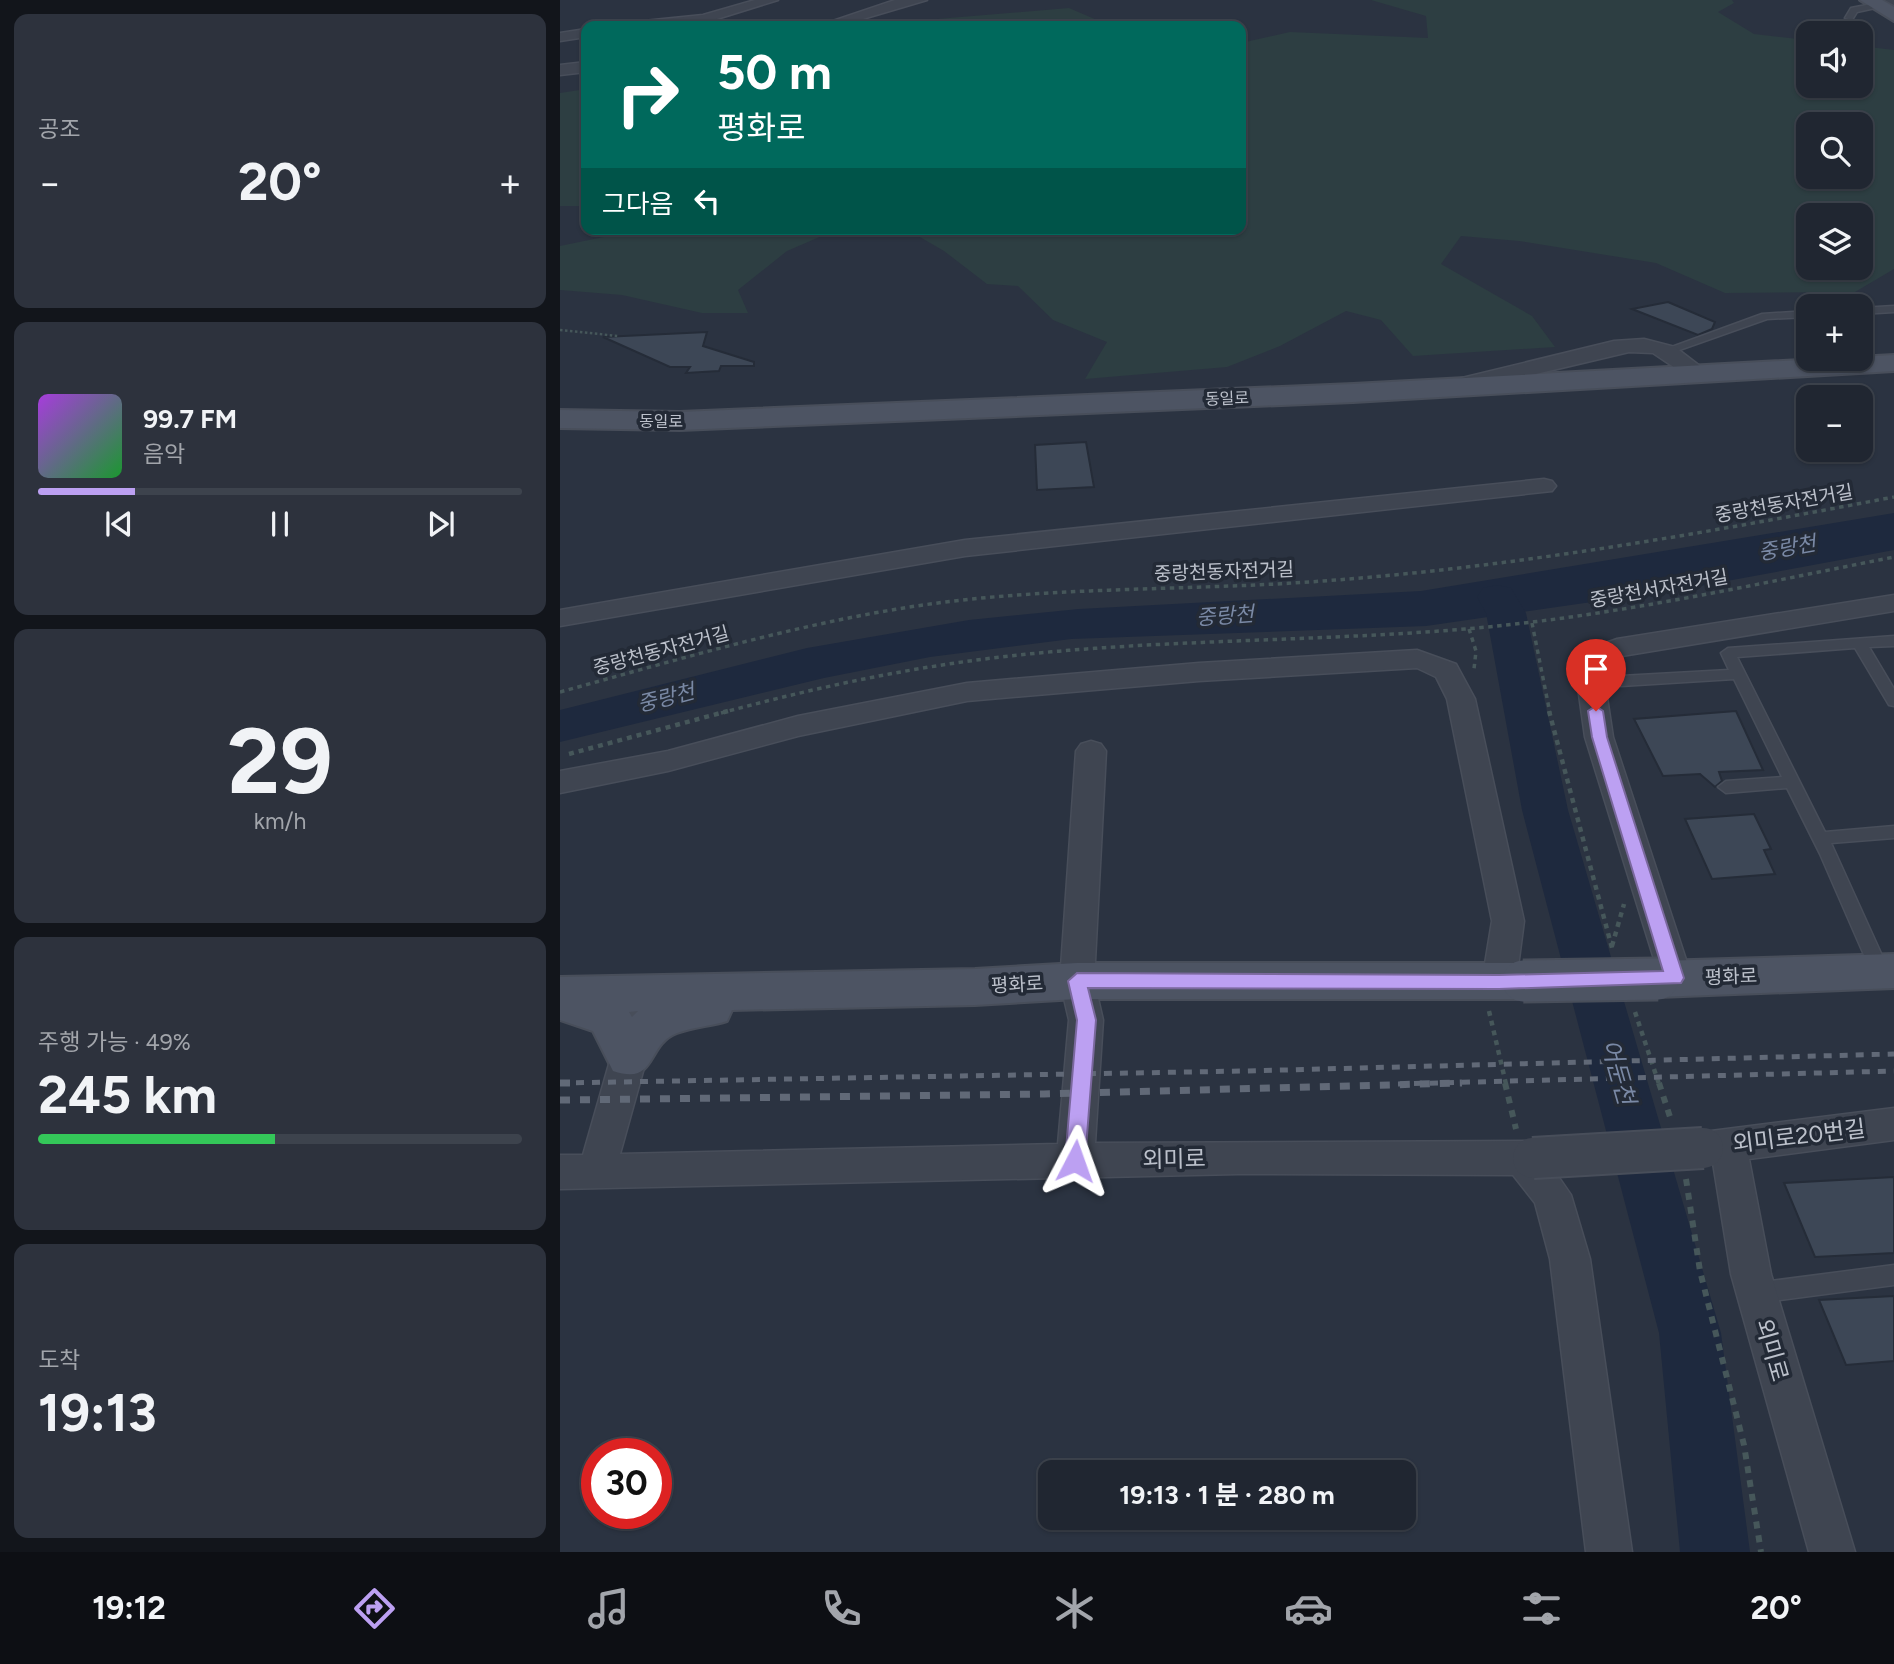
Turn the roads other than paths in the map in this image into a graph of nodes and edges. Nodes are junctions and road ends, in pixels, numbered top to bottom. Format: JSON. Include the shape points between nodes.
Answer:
{"nodes":[{"id":1,"x":920,"y":0,"type":"edge"},
{"id":2,"x":1882,"y":2,"type":"edge"},
{"id":3,"x":774,"y":4,"type":"edge"},
{"id":4,"x":1894,"y":15,"type":"edge"},
{"id":5,"x":1849,"y":18,"type":"dead end"},
{"id":6,"x":684,"y":21,"type":"edge"},
{"id":7,"x":729,"y":21,"type":"edge"},
{"id":8,"x":840,"y":21,"type":"edge"},
{"id":9,"x":581,"y":34,"type":"edge"},
{"id":10,"x":560,"y":37,"type":"edge"},
{"id":11,"x":581,"y":45,"type":"edge"},
{"id":12,"x":560,"y":47,"type":"edge"},
{"id":13,"x":581,"y":68,"type":"edge"},
{"id":14,"x":560,"y":70,"type":"edge"},
{"id":15,"x":1894,"y":309,"type":"edge"},
{"id":16,"x":1873,"y":310,"type":"edge"},
{"id":17,"x":1796,"y":315,"type":"edge"},
{"id":18,"x":1664,"y":352,"type":"junction"},
{"id":19,"x":1894,"y":363,"type":"edge"},
{"id":20,"x":1698,"y":373,"type":"junction"},
{"id":21,"x":1460,"y":385,"type":"junction"},
{"id":22,"x":560,"y":419,"type":"edge"},
{"id":23,"x":1544,"y":486,"type":"dead end"},
{"id":24,"x":1894,"y":603,"type":"edge"},
{"id":25,"x":560,"y":618,"type":"edge"},
{"id":26,"x":1894,"y":641,"type":"edge"},
{"id":27,"x":1859,"y":643,"type":"junction"},
{"id":28,"x":1738,"y":674,"type":"junction"},
{"id":29,"x":1621,"y":681,"type":"dead end"},
{"id":30,"x":1894,"y":702,"type":"edge"},
{"id":31,"x":1091,"y":751,"type":"dead end"},
{"id":32,"x":560,"y":782,"type":"edge"},
{"id":33,"x":1792,"y":782,"type":"junction"},
{"id":34,"x":1726,"y":787,"type":"dead end"},
{"id":35,"x":1894,"y":832,"type":"edge"},
{"id":36,"x":1820,"y":838,"type":"junction"},
{"id":37,"x":1887,"y":971,"type":"edge"},
{"id":38,"x":1077,"y":981,"type":"junction"},
{"id":39,"x":799,"y":988,"type":"junction"},
{"id":40,"x":1655,"y":989,"type":"junction"},
{"id":41,"x":1504,"y":990,"type":"junction"},
{"id":42,"x":560,"y":995,"type":"edge"},
{"id":43,"x":560,"y":1002,"type":"edge"},
{"id":44,"x":629,"y":1057,"type":"junction"},
{"id":45,"x":1894,"y":1124,"type":"edge"},
{"id":46,"x":1697,"y":1148,"type":"junction"},
{"id":47,"x":1528,"y":1158,"type":"junction"},
{"id":48,"x":1075,"y":1161,"type":"junction"},
{"id":49,"x":597,"y":1170,"type":"junction"},
{"id":50,"x":560,"y":1172,"type":"edge"},
{"id":51,"x":1894,"y":1275,"type":"edge"},
{"id":52,"x":1756,"y":1293,"type":"junction"},
{"id":53,"x":1609,"y":1552,"type":"edge"},
{"id":54,"x":1832,"y":1552,"type":"edge"}],
"edges":[{"from":1,"to":8,"type":"street"},
{"from":2,"to":4,"type":"street"},
{"from":2,"to":5,"type":"lane","via":[[1854,10]]},
{"from":3,"to":6,"type":"street"},
{"from":3,"to":7,"type":"street"},
{"from":9,"to":10,"type":"street"},
{"from":11,"to":12,"type":"street"},
{"from":13,"to":14,"type":"street"},
{"from":15,"to":16,"type":"lane"},
{"from":17,"to":18,"type":"lane","via":[[1766,316]]},
{"from":18,"to":20,"type":"street"},
{"from":18,"to":21,"type":"street","via":[[1656,347],[1590,352]]},
{"from":19,"to":20,"type":"street","name":"동일로"},
{"from":20,"to":21,"type":"street","name":"동일로"},
{"from":21,"to":22,"type":"street","name":"동일로","via":[[680,421]]},
{"from":23,"to":25,"type":"street","via":[[965,548]]},
{"from":24,"to":40,"type":"street","via":[[1617,648],[1588,659],[1600,737]]},
{"from":26,"to":27,"type":"lane"},
{"from":27,"to":28,"type":"lane","via":[[1728,653]]},
{"from":27,"to":30,"type":"lane"},
{"from":28,"to":29,"type":"lane"},
{"from":28,"to":33,"type":"lane"},
{"from":31,"to":38,"type":"street"},
{"from":32,"to":41,"type":"street","via":[[967,692],[1417,659],[1441,664],[1461,699],[1508,921]]},
{"from":33,"to":34,"type":"lane"},
{"from":33,"to":36,"type":"lane"},
{"from":35,"to":36,"type":"lane"},
{"from":36,"to":37,"type":"lane"},
{"from":37,"to":40,"type":"street","name":"평화로"},
{"from":38,"to":39,"type":"street","name":"평화로"},
{"from":38,"to":41,"type":"street","name":"평화로"},
{"from":38,"to":48,"type":"street","via":[[1086,1020]]},
{"from":39,"to":42,"type":"street","name":"평화로"},
{"from":39,"to":44,"type":"street","via":[[662,1018],[644,1030]]},
{"from":40,"to":41,"type":"street","name":"평화로","bridge":true},
{"from":43,"to":44,"type":"street","via":[[609,1017]]},
{"from":44,"to":49,"type":"street"},
{"from":45,"to":46,"type":"street","name":"외미로20번길"},
{"from":46,"to":47,"type":"street","name":"외미로","bridge":true},
{"from":46,"to":52,"type":"street","name":"외미로"},
{"from":47,"to":48,"type":"street","name":"외미로"},
{"from":47,"to":53,"type":"street","via":[[1552,1195],[1570,1259]]},
{"from":48,"to":49,"type":"street","name":"외미로"},
{"from":49,"to":50,"type":"street","name":"외미로"},
{"from":51,"to":52,"type":"lane"},
{"from":52,"to":54,"type":"street","name":"외미로"}]}
